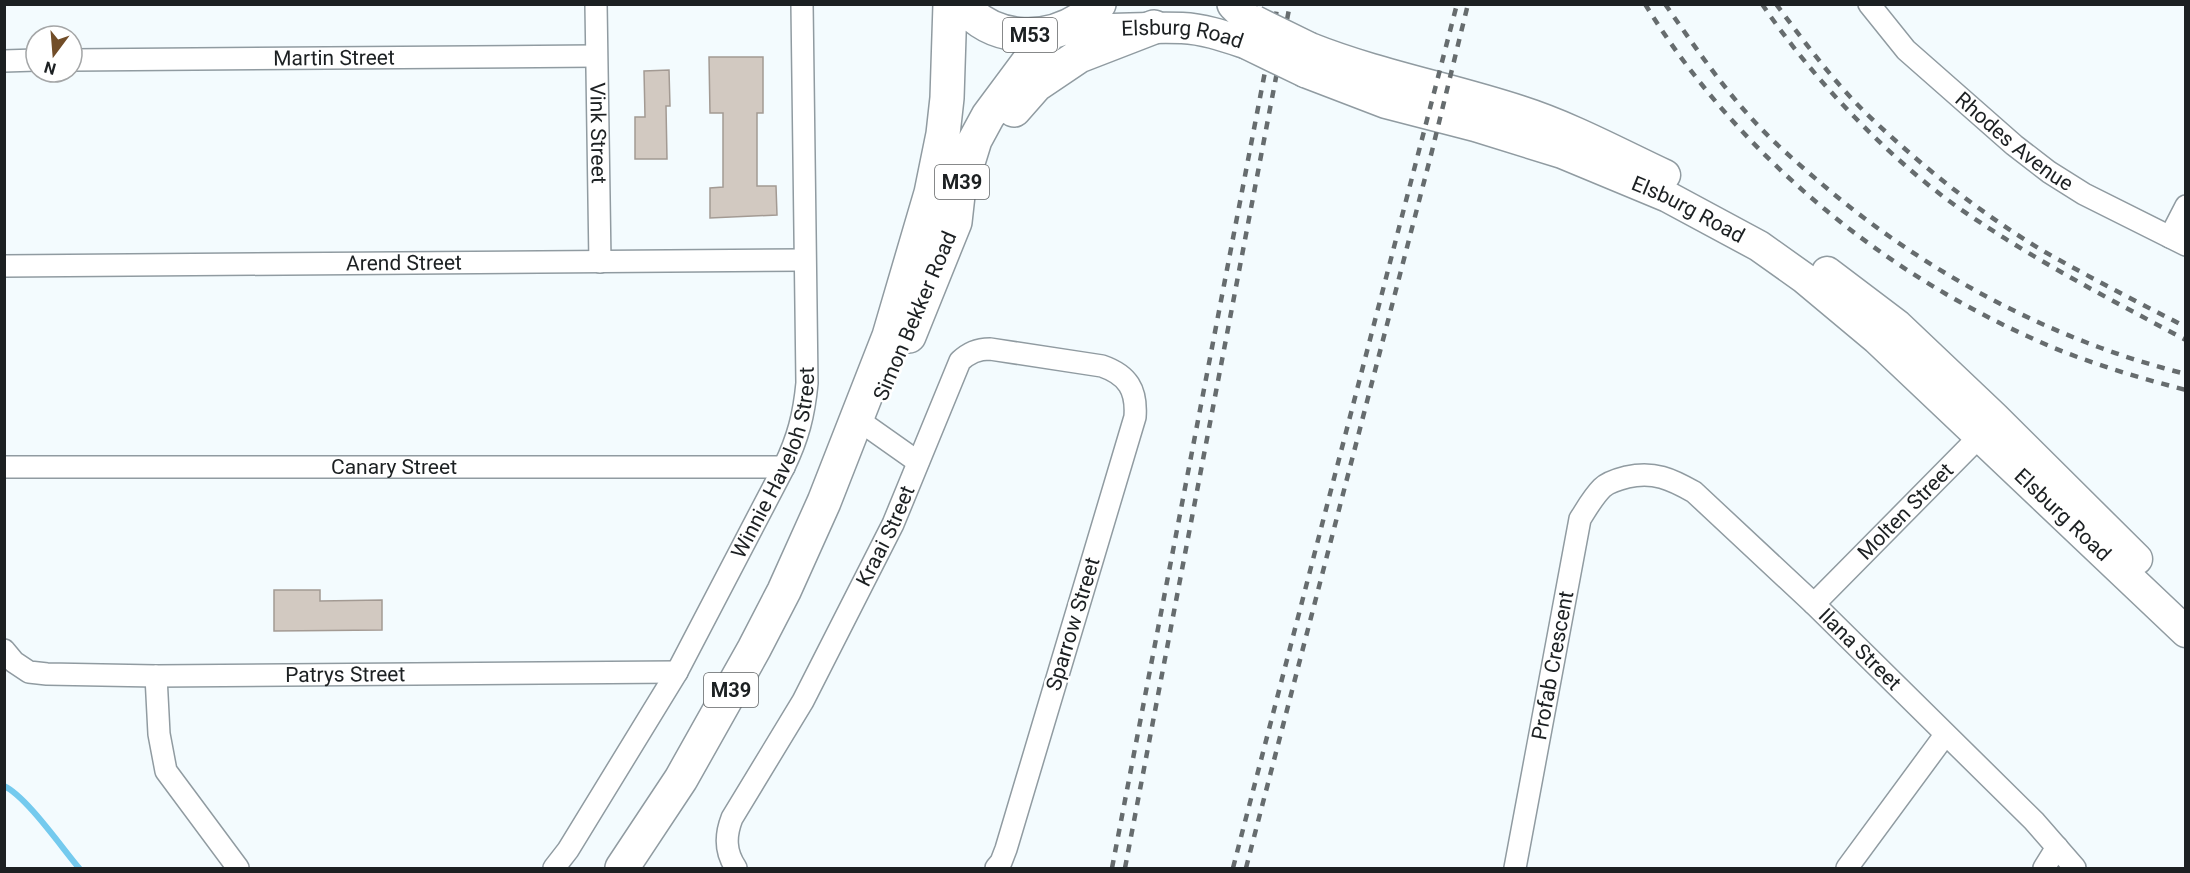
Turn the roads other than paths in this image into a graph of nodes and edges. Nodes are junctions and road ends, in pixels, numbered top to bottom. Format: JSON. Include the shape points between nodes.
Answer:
{"nodes":[{"id":1,"x":596,"y":4,"type":"edge"},
{"id":2,"x":802,"y":4,"type":"edge"},
{"id":3,"x":950,"y":4,"type":"edge"},
{"id":4,"x":962,"y":4,"type":"edge"},
{"id":5,"x":1099,"y":4,"type":"edge"},
{"id":6,"x":1869,"y":4,"type":"edge"},
{"id":7,"x":1239,"y":17,"type":"edge"},
{"id":8,"x":1154,"y":27,"type":"junction"},
{"id":9,"x":1058,"y":32,"type":"junction"},
{"id":10,"x":596,"y":57,"type":"junction"},
{"id":11,"x":24,"y":60,"type":"edge"},
{"id":12,"x":84,"y":60,"type":"edge"},
{"id":13,"x":4,"y":61,"type":"edge"},
{"id":14,"x":2186,"y":206,"type":"edge"},
{"id":15,"x":955,"y":222,"type":"junction"},
{"id":16,"x":2178,"y":241,"type":"edge"},
{"id":17,"x":804,"y":261,"type":"junction"},
{"id":18,"x":600,"y":262,"type":"junction"},
{"id":19,"x":4,"y":267,"type":"edge"},
{"id":20,"x":1125,"y":379,"type":"joint"},
{"id":21,"x":862,"y":420,"type":"junction"},
{"id":22,"x":1987,"y":427,"type":"junction"},
{"id":23,"x":918,"y":462,"type":"junction"},
{"id":24,"x":4,"y":467,"type":"edge"},
{"id":25,"x":784,"y":467,"type":"junction"},
{"id":26,"x":1619,"y":479,"type":"joint"},
{"id":27,"x":1814,"y":604,"type":"junction"},
{"id":28,"x":2186,"y":609,"type":"edge"},
{"id":29,"x":2186,"y":632,"type":"edge"},
{"id":30,"x":9,"y":656,"type":"edge"},
{"id":31,"x":677,"y":672,"type":"junction"},
{"id":32,"x":156,"y":676,"type":"junction"},
{"id":33,"x":1945,"y":735,"type":"junction"},
{"id":34,"x":2057,"y":847,"type":"junction"},
{"id":35,"x":734,"y":864,"type":"edge"},
{"id":36,"x":238,"y":868,"type":"edge"},
{"id":37,"x":554,"y":868,"type":"edge"},
{"id":38,"x":622,"y":868,"type":"edge"},
{"id":39,"x":996,"y":868,"type":"edge"},
{"id":40,"x":1515,"y":868,"type":"edge"},
{"id":41,"x":1847,"y":868,"type":"edge"},
{"id":42,"x":2044,"y":868,"type":"edge"},
{"id":43,"x":2075,"y":868,"type":"edge"}],
"edges":[{"from":1,"to":10,"type":"street","name":"Vink Street"},
{"from":2,"to":17,"type":"street","name":"Winnie Haveloh Street"},
{"from":3,"to":21,"type":"main road","name":"Simon Bekker Road","number":"M39","via":[[947,98],[931,193]]},
{"from":4,"to":9,"type":"main road","number":"M53","via":[[968,13],[993,28],[1021,36]]},
{"from":5,"to":9,"type":"main road","number":"M53"},
{"from":6,"to":16,"type":"street","name":"Rhodes Avenue","via":[[1906,50],[2022,152],[2084,194]]},
{"from":7,"to":8,"type":"main road","name":"Elsburg Road","number":"M53","via":[[1218,34]]},
{"from":7,"to":22,"type":"main road","name":"Elsburg Road","number":"M53","bridge":true,"via":[[1386,103],[1562,153],[1668,197],[1759,246]]},
{"from":8,"to":9,"type":"main road","name":"Elsburg Road","number":"M53"},
{"from":8,"to":15,"type":"main road","via":[[1078,56],[1036,85],[989,145]]},
{"from":9,"to":15,"type":"main road","name":"Simon Bekker Road","number":"M39","via":[[988,116],[975,140],[958,195]]},
{"from":10,"to":12,"type":"street","name":"Martin Street"},
{"from":10,"to":18,"type":"street","name":"Vink Street"},
{"from":11,"to":13,"type":"street"},
{"from":14,"to":16,"type":"street"},
{"from":15,"to":21,"type":"main road","name":"Simon Bekker Road","number":"M39","via":[[905,346]]},
{"from":17,"to":18,"type":"street","name":"Arend Street"},
{"from":17,"to":25,"type":"street","name":"Winnie Haveloh Street","via":[[804,416]]},
{"from":18,"to":19,"type":"street","name":"Arend Street"},
{"from":20,"to":23,"type":"street","name":"Kraai Street","via":[[1102,366],[979,349],[960,361]]},
{"from":20,"to":39,"type":"street","name":"Sparrow Street","via":[[1133,391],[1135,417],[1006,849]]},
{"from":21,"to":23,"type":"street"},
{"from":21,"to":38,"type":"main road","name":"Simon Bekker Road","number":"M39","via":[[784,591],[729,694],[681,779]]},
{"from":22,"to":27,"type":"street","name":"Molten Street"},
{"from":22,"to":28,"type":"main road","name":"Elsburg Road","number":"M53"},
{"from":22,"to":29,"type":"main road","name":"Elsburg Road","number":"M53"},
{"from":23,"to":35,"type":"street","name":"Kraai Street","via":[[893,524],[803,701],[732,818],[726,846]]},
{"from":24,"to":25,"type":"street","name":"Canary Street"},
{"from":25,"to":31,"type":"street","name":"Winnie Haveloh Street"},
{"from":26,"to":27,"type":"street","name":"Ilana Street","via":[[1657,474],[1694,492]]},
{"from":26,"to":40,"type":"street","name":"Profab Crescent","via":[[1603,486],[1580,519]]},
{"from":27,"to":33,"type":"street","name":"Ilana Street"},
{"from":30,"to":32,"type":"street","name":"Patrys Street","via":[[29,672]]},
{"from":31,"to":32,"type":"street","name":"Patrys Street"},
{"from":31,"to":37,"type":"street","name":"Winnie Haveloh Street"},
{"from":32,"to":36,"type":"street","via":[[159,734],[166,771]]},
{"from":33,"to":34,"type":"street","name":"Ilana Street"},
{"from":33,"to":41,"type":"street"},
{"from":34,"to":42,"type":"street"},
{"from":34,"to":43,"type":"street","name":"Ilana Street"}]}
